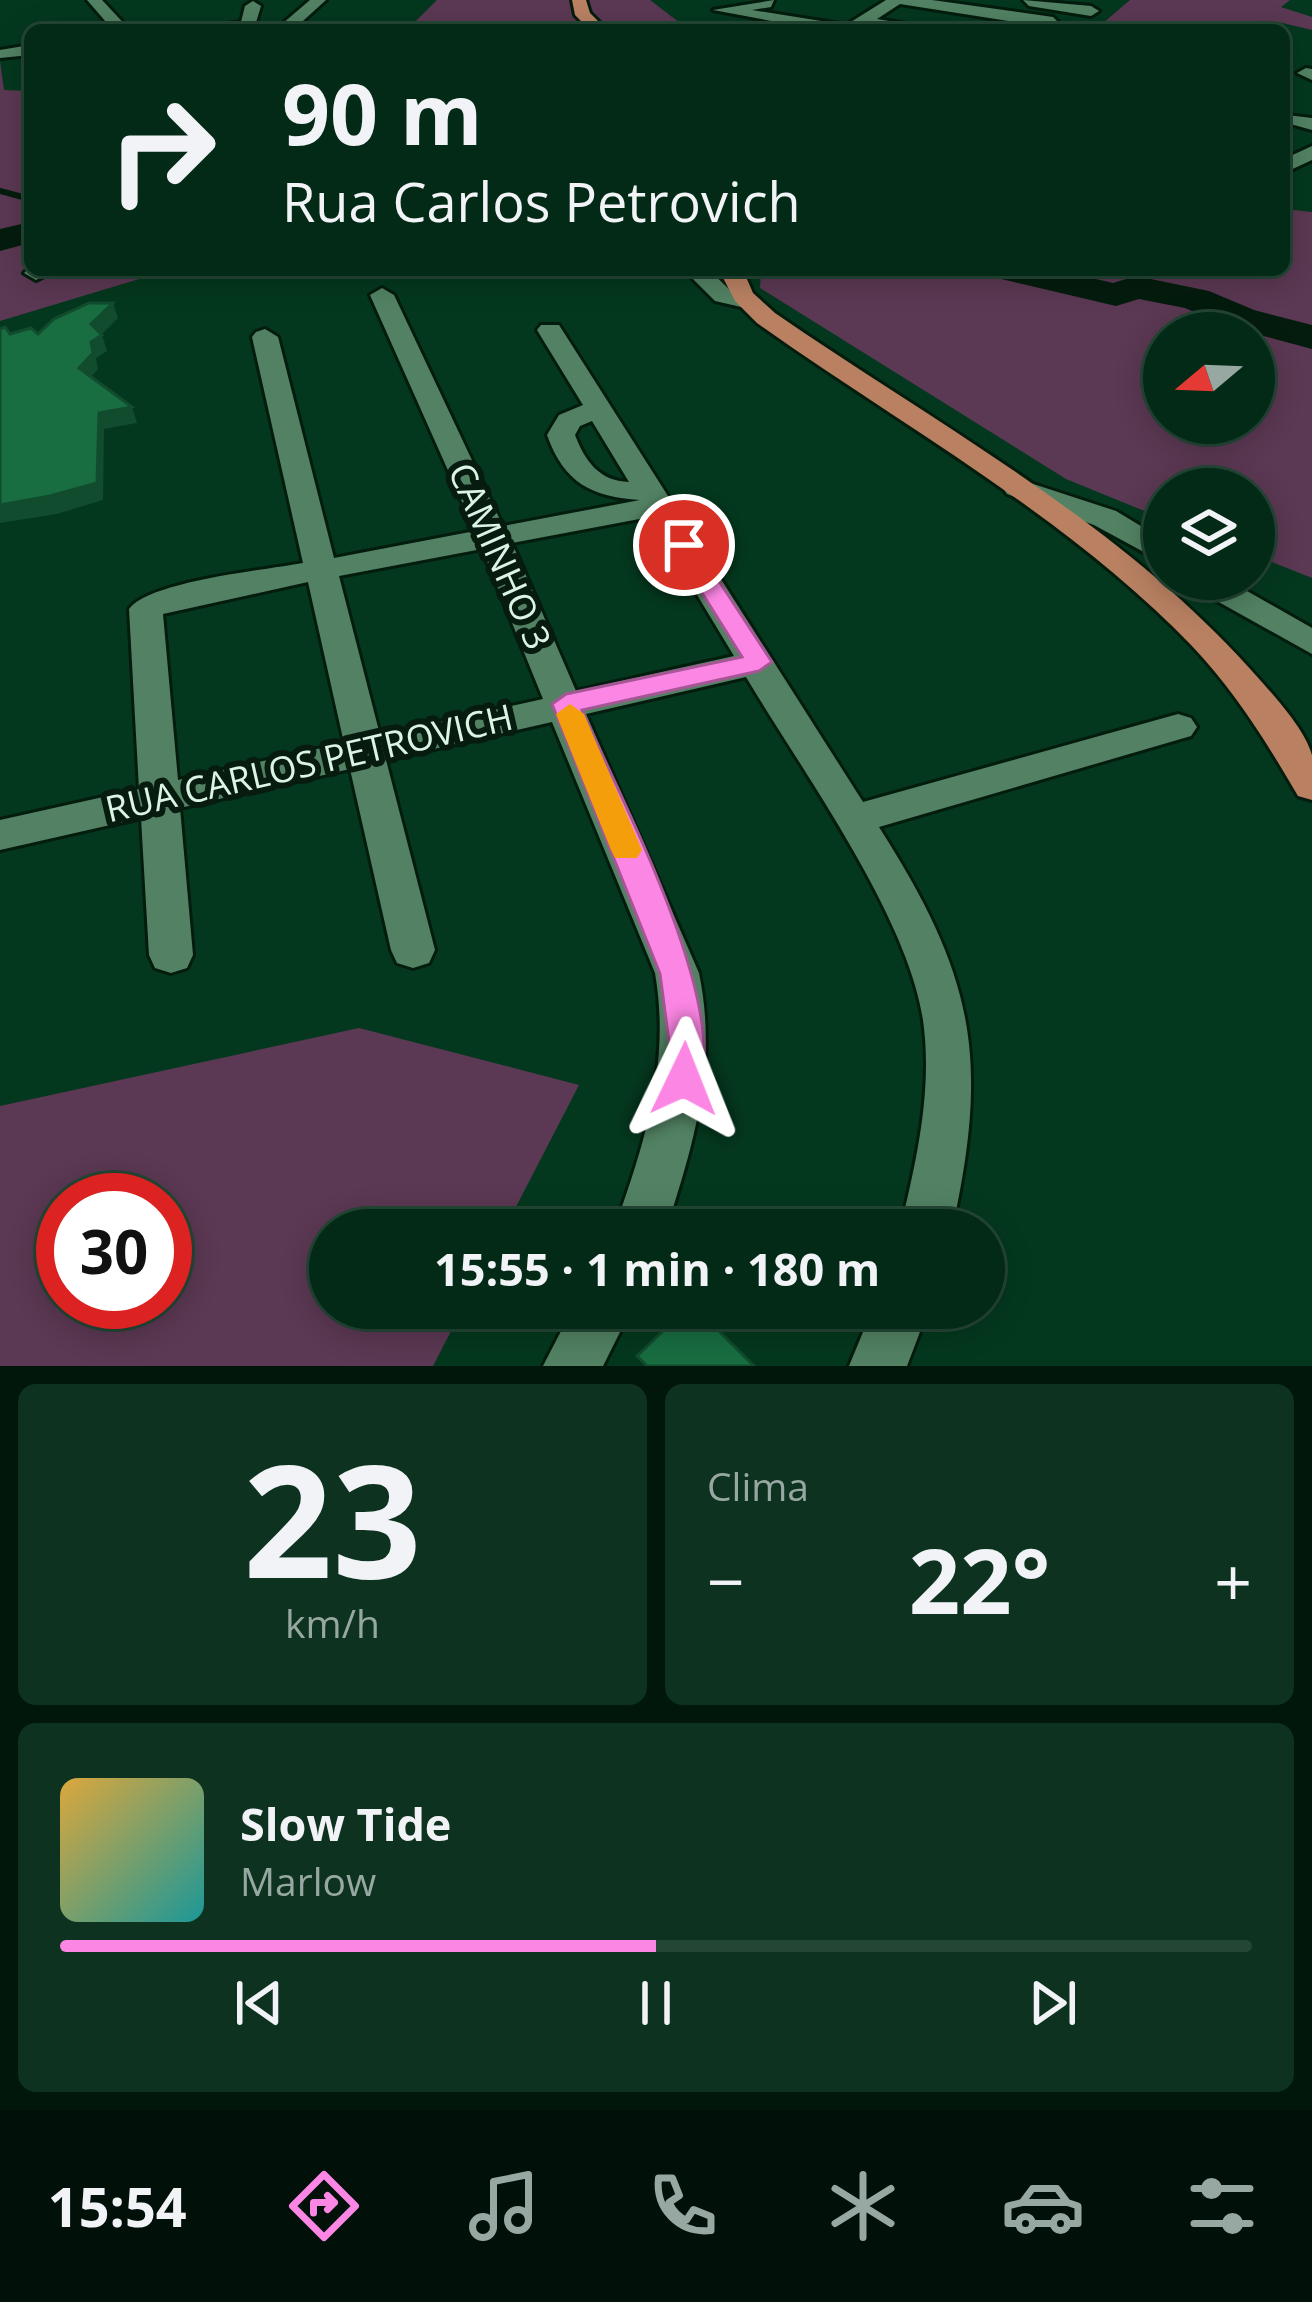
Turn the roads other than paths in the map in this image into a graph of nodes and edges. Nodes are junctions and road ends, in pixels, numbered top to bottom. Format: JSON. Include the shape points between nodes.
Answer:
{"nodes":[{"id":1,"x":94,"y":0,"type":"edge"},
{"id":2,"x":320,"y":0,"type":"edge"},
{"id":3,"x":701,"y":0,"type":"edge"},
{"id":4,"x":767,"y":0,"type":"edge"},
{"id":5,"x":898,"y":0,"type":"edge"},
{"id":6,"x":1017,"y":0,"type":"edge"},
{"id":7,"x":253,"y":6,"type":"dead end"},
{"id":8,"x":721,"y":10,"type":"junction"},
{"id":9,"x":805,"y":10,"type":"dead end"},
{"id":10,"x":1091,"y":11,"type":"dead end"},
{"id":11,"x":787,"y":20,"type":"junction"},
{"id":12,"x":116,"y":24,"type":"edge"},
{"id":13,"x":248,"y":24,"type":"edge"},
{"id":14,"x":291,"y":24,"type":"edge"},
{"id":15,"x":833,"y":24,"type":"edge"},
{"id":16,"x":859,"y":24,"type":"edge"},
{"id":17,"x":1041,"y":24,"type":"edge"},
{"id":18,"x":24,"y":51,"type":"edge"},
{"id":19,"x":3,"y":54,"type":"dead end"},
{"id":20,"x":702,"y":276,"type":"edge"},
{"id":21,"x":735,"y":276,"type":"edge"},
{"id":22,"x":382,"y":295,"type":"dead end"},
{"id":23,"x":750,"y":302,"type":"junction"},
{"id":24,"x":550,"y":329,"type":"dead end"},
{"id":25,"x":265,"y":337,"type":"dead end"},
{"id":26,"x":599,"y":408,"type":"junction"},
{"id":27,"x":1018,"y":488,"type":"junction"},
{"id":28,"x":654,"y":498,"type":"junction"},
{"id":29,"x":493,"y":537,"type":"junction"},
{"id":30,"x":1143,"y":541,"type":"edge"},
{"id":31,"x":322,"y":570,"type":"junction"},
{"id":32,"x":1238,"y":600,"type":"edge"},
{"id":33,"x":1312,"y":644,"type":"edge"},
{"id":34,"x":759,"y":662,"type":"junction"},
{"id":35,"x":566,"y":704,"type":"junction"},
{"id":36,"x":1178,"y":728,"type":"dead end"},
{"id":37,"x":363,"y":751,"type":"junction"},
{"id":38,"x":1312,"y":786,"type":"edge"},
{"id":39,"x":159,"y":798,"type":"junction"},
{"id":40,"x":856,"y":819,"type":"junction"},
{"id":41,"x":0,"y":835,"type":"edge"},
{"id":42,"x":412,"y":950,"type":"dead end"},
{"id":43,"x":171,"y":956,"type":"dead end"},
{"id":44,"x":647,"y":1209,"type":"edge"},
{"id":45,"x":931,"y":1209,"type":"edge"},
{"id":46,"x":592,"y":1329,"type":"edge"},
{"id":47,"x":893,"y":1329,"type":"edge"},
{"id":48,"x":572,"y":1366,"type":"edge"},
{"id":49,"x":878,"y":1366,"type":"edge"}],
"edges":[{"from":1,"to":12,"type":"street"},
{"from":2,"to":14,"type":"street"},
{"from":3,"to":8,"type":"street"},
{"from":4,"to":8,"type":"street"},
{"from":5,"to":16,"type":"street"},
{"from":5,"to":17,"type":"street"},
{"from":6,"to":10,"type":"street"},
{"from":7,"to":13,"type":"street"},
{"from":8,"to":11,"type":"street"},
{"from":9,"to":11,"type":"street"},
{"from":11,"to":15,"type":"street"},
{"from":18,"to":19,"type":"street"},
{"from":20,"to":23,"type":"street","via":[[723,296]]},
{"from":21,"to":23,"type":"main road"},
{"from":22,"to":29,"type":"street","name":"CAMINHO 3"},
{"from":23,"to":27,"type":"main road"},
{"from":24,"to":26,"type":"street"},
{"from":25,"to":31,"type":"street"},
{"from":26,"to":28,"type":"street"},
{"from":26,"to":28,"type":"street","via":[[569,421],[561,435],[582,476],[603,490]]},
{"from":27,"to":30,"type":"street","via":[[1105,518]]},
{"from":27,"to":38,"type":"main road","via":[[1139,578],[1219,652],[1258,695]]},
{"from":28,"to":29,"type":"street"},
{"from":28,"to":34,"type":"street"},
{"from":29,"to":31,"type":"street"},
{"from":29,"to":35,"type":"street","name":"CAMINHO 3"},
{"from":31,"to":37,"type":"street"},
{"from":31,"to":39,"type":"street","via":[[153,603],[143,617]]},
{"from":32,"to":33,"type":"street"},
{"from":34,"to":35,"type":"street","name":"RUA CARLOS PETROVICH"},
{"from":34,"to":40,"type":"street"},
{"from":35,"to":37,"type":"street","name":"RUA CARLOS PETROVICH"},
{"from":35,"to":44,"type":"street","name":"CAMINHO 3","via":[[685,1004],[678,1112]]},
{"from":36,"to":40,"type":"street"},
{"from":37,"to":39,"type":"street","name":"RUA CARLOS PETROVICH"},
{"from":37,"to":42,"type":"street"},
{"from":39,"to":41,"type":"street","name":"RUA CARLOS PETROVICH"},
{"from":39,"to":43,"type":"street"},
{"from":40,"to":45,"type":"street","via":[[907,907],[945,1014],[951,1092]]},
{"from":46,"to":48,"type":"street"},
{"from":47,"to":49,"type":"street"}]}
